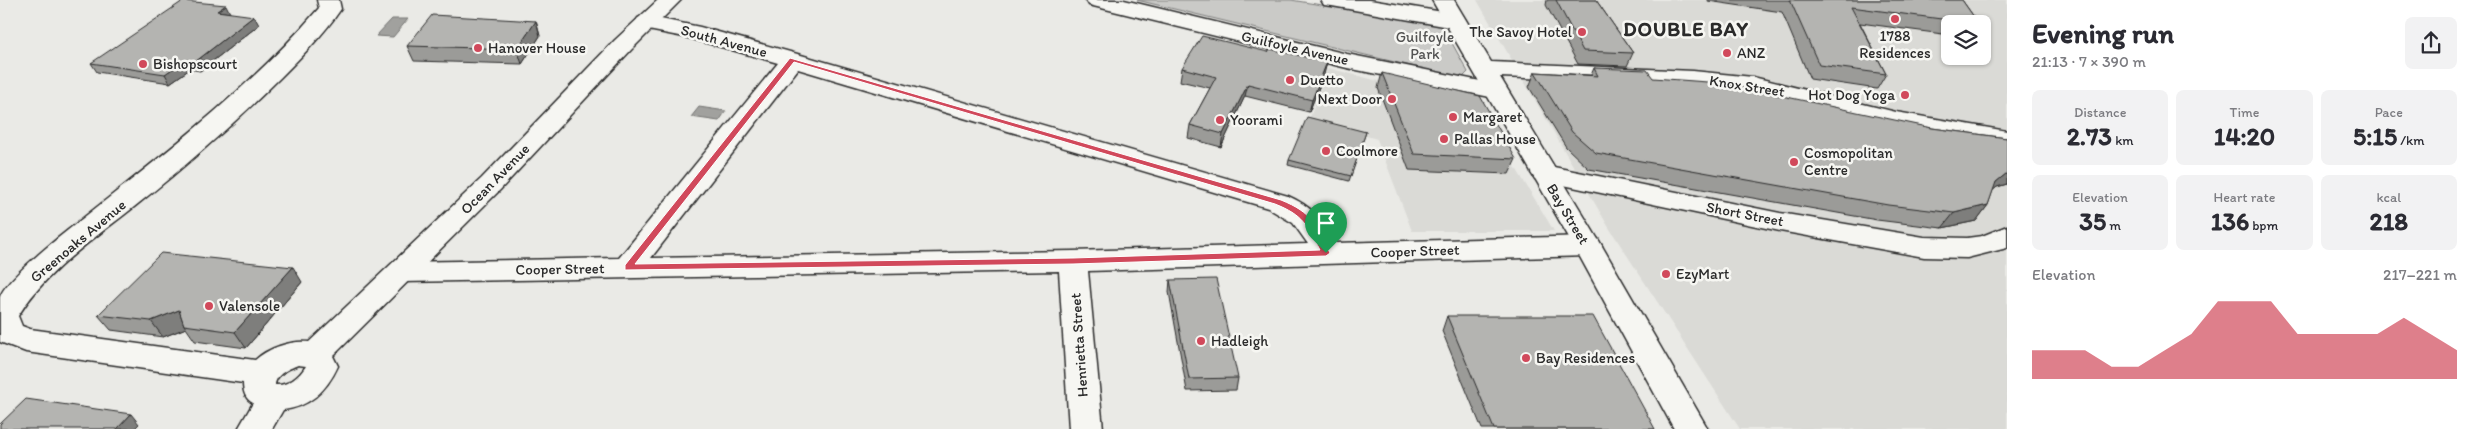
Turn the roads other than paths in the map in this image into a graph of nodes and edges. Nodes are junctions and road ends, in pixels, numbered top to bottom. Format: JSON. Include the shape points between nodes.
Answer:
{"nodes":[{"id":1,"x":328,"y":0,"type":"edge"},
{"id":2,"x":670,"y":0,"type":"edge"},
{"id":3,"x":1097,"y":0,"type":"edge"},
{"id":4,"x":1332,"y":0,"type":"edge"},
{"id":5,"x":1449,"y":10,"type":"edge"},
{"id":6,"x":646,"y":23,"type":"junction"},
{"id":7,"x":793,"y":60,"type":"junction"},
{"id":8,"x":1489,"y":80,"type":"junction"},
{"id":9,"x":2007,"y":139,"type":"edge"},
{"id":10,"x":1544,"y":173,"type":"junction"},
{"id":11,"x":2007,"y":236,"type":"edge"},
{"id":12,"x":1588,"y":246,"type":"junction"},
{"id":13,"x":1326,"y":253,"type":"junction"},
{"id":14,"x":1073,"y":261,"type":"junction"},
{"id":15,"x":628,"y":267,"type":"junction"},
{"id":16,"x":402,"y":272,"type":"junction"},
{"id":17,"x":267,"y":385,"type":"junction"},
{"id":18,"x":255,"y":429,"type":"edge"},
{"id":19,"x":1086,"y":429,"type":"edge"},
{"id":20,"x":1691,"y":429,"type":"edge"}],
"edges":[{"from":1,"to":17,"type":"street","name":"Greenoaks Avenue","via":[[330,9],[292,52],[236,106],[40,269],[10,303],[3,316],[8,333],[26,340]]},
{"from":2,"to":6,"type":"street","name":"Ocean Avenue"},
{"from":3,"to":8,"type":"street","name":"Guilfoyle Avenue","via":[[1347,60]]},
{"from":4,"to":5,"type":"street"},
{"from":5,"to":8,"type":"street","name":"Bay Street"},
{"from":6,"to":7,"type":"street","name":"South Avenue","via":[[692,32]]},
{"from":6,"to":16,"type":"street","name":"Ocean Avenue"},
{"from":7,"to":13,"type":"street","name":"South Avenue","via":[[1278,202],[1308,219]]},
{"from":7,"to":15,"type":"street"},
{"from":8,"to":9,"type":"street","name":"Knox Street","via":[[1684,78],[1753,84],[1896,120]]},
{"from":8,"to":10,"type":"street","name":"Bay Street"},
{"from":10,"to":11,"type":"street","name":"Short Street","via":[[1894,243],[1948,249],[1981,247]]},
{"from":10,"to":12,"type":"street","name":"Bay Street"},
{"from":12,"to":13,"type":"street","name":"Cooper Street"},
{"from":12,"to":20,"type":"street","name":"Bay Street"},
{"from":13,"to":14,"type":"street","name":"Cooper Street"},
{"from":14,"to":15,"type":"street","name":"Cooper Street"},
{"from":14,"to":19,"type":"street","name":"Henrietta Street"},
{"from":15,"to":16,"type":"street","name":"Cooper Street"},
{"from":16,"to":17,"type":"street","name":"Ocean Avenue","via":[[315,355],[298,353],[278,360]]},
{"from":17,"to":18,"type":"street"}]}
